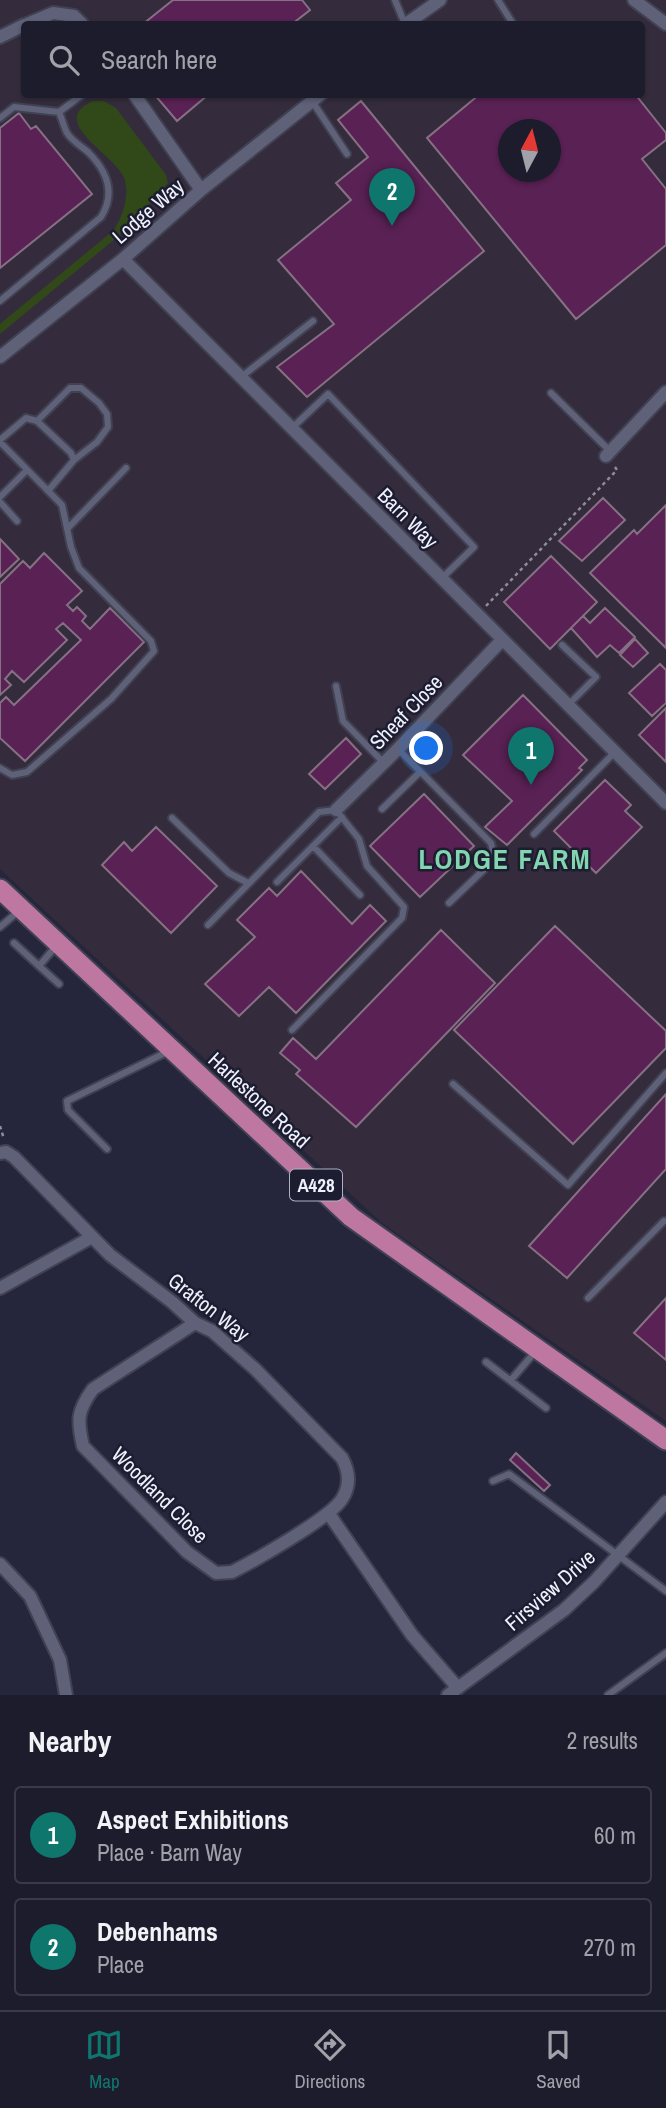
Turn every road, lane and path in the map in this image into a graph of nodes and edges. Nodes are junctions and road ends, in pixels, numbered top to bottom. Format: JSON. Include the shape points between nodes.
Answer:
{"nodes":[{"id":1,"x":395,"y":0,"type":"edge"},
{"id":2,"x":440,"y":0,"type":"edge"},
{"id":3,"x":498,"y":0,"type":"edge"},
{"id":4,"x":634,"y":0,"type":"edge"},
{"id":5,"x":35,"y":21,"type":"edge"},
{"id":6,"x":79,"y":21,"type":"edge"},
{"id":7,"x":405,"y":21,"type":"edge"},
{"id":8,"x":410,"y":21,"type":"edge"},
{"id":9,"x":511,"y":21,"type":"edge"},
{"id":10,"x":666,"y":24,"type":"edge"},
{"id":11,"x":21,"y":27,"type":"edge"},
{"id":12,"x":0,"y":37,"type":"edge"},
{"id":13,"x":78,"y":98,"type":"edge"},
{"id":14,"x":137,"y":98,"type":"edge"},
{"id":15,"x":316,"y":98,"type":"edge"},
{"id":16,"x":59,"y":112,"type":"junction"},
{"id":17,"x":0,"y":118,"type":"edge"},
{"id":18,"x":347,"y":154,"type":"dead end"},
{"id":19,"x":201,"y":190,"type":"junction"},
{"id":20,"x":123,"y":259,"type":"junction"},
{"id":21,"x":0,"y":301,"type":"edge"},
{"id":22,"x":313,"y":321,"type":"dead end"},
{"id":23,"x":0,"y":357,"type":"edge"},
{"id":24,"x":241,"y":377,"type":"junction"},
{"id":25,"x":551,"y":393,"type":"dead end"},
{"id":26,"x":665,"y":394,"type":"edge"},
{"id":27,"x":37,"y":421,"type":"junction"},
{"id":28,"x":292,"y":428,"type":"junction"},
{"id":29,"x":0,"y":441,"type":"edge"},
{"id":30,"x":608,"y":453,"type":"junction"},
{"id":31,"x":74,"y":460,"type":"junction"},
{"id":32,"x":126,"y":468,"type":"dead end"},
{"id":33,"x":27,"y":470,"type":"junction"},
{"id":34,"x":48,"y":491,"type":"junction"},
{"id":35,"x":0,"y":499,"type":"edge"},
{"id":36,"x":17,"y":521,"type":"dead end"},
{"id":37,"x":66,"y":528,"type":"junction"},
{"id":38,"x":441,"y":579,"type":"junction"},
{"id":39,"x":477,"y":615,"type":"junction"},
{"id":40,"x":502,"y":640,"type":"junction"},
{"id":41,"x":562,"y":645,"type":"dead end"},
{"id":42,"x":336,"y":686,"type":"dead end"},
{"id":43,"x":568,"y":705,"type":"junction"},
{"id":44,"x":398,"y":749,"type":"junction"},
{"id":45,"x":615,"y":752,"type":"junction"},
{"id":46,"x":384,"y":763,"type":"junction"},
{"id":47,"x":0,"y":768,"type":"edge"},
{"id":48,"x":420,"y":772,"type":"junction"},
{"id":49,"x":666,"y":803,"type":"edge"},
{"id":50,"x":382,"y":809,"type":"dead end"},
{"id":51,"x":339,"y":813,"type":"junction"},
{"id":52,"x":172,"y":818,"type":"dead end"},
{"id":53,"x":534,"y":834,"type":"dead end"},
{"id":54,"x":313,"y":846,"type":"junction"},
{"id":55,"x":248,"y":883,"type":"junction"},
{"id":56,"x":277,"y":883,"type":"dead end"},
{"id":57,"x":0,"y":889,"type":"edge"},
{"id":58,"x":360,"y":895,"type":"dead end"},
{"id":59,"x":449,"y":903,"type":"dead end"},
{"id":60,"x":22,"y":909,"type":"junction"},
{"id":61,"x":208,"y":925,"type":"dead end"},
{"id":62,"x":0,"y":927,"type":"edge"},
{"id":63,"x":14,"y":943,"type":"dead end"},
{"id":64,"x":58,"y":943,"type":"junction"},
{"id":65,"x":38,"y":966,"type":"junction"},
{"id":66,"x":59,"y":984,"type":"dead end"},
{"id":67,"x":292,"y":1030,"type":"dead end"},
{"id":68,"x":172,"y":1050,"type":"junction"},
{"id":69,"x":666,"y":1073,"type":"edge"},
{"id":70,"x":453,"y":1084,"type":"dead end"},
{"id":71,"x":107,"y":1149,"type":"dead end"},
{"id":72,"x":0,"y":1153,"type":"edge"},
{"id":73,"x":665,"y":1221,"type":"edge"},
{"id":74,"x":92,"y":1237,"type":"junction"},
{"id":75,"x":0,"y":1288,"type":"edge"},
{"id":76,"x":589,"y":1298,"type":"dead end"},
{"id":77,"x":195,"y":1323,"type":"junction"},
{"id":78,"x":537,"y":1350,"type":"junction"},
{"id":79,"x":486,"y":1362,"type":"dead end"},
{"id":80,"x":511,"y":1380,"type":"junction"},
{"id":81,"x":546,"y":1408,"type":"dead end"},
{"id":82,"x":666,"y":1440,"type":"edge"},
{"id":83,"x":493,"y":1481,"type":"dead end"},
{"id":84,"x":666,"y":1502,"type":"edge"},
{"id":85,"x":329,"y":1514,"type":"junction"},
{"id":86,"x":618,"y":1556,"type":"junction"},
{"id":87,"x":0,"y":1564,"type":"edge"},
{"id":88,"x":666,"y":1591,"type":"edge"},
{"id":89,"x":666,"y":1653,"type":"edge"},
{"id":90,"x":453,"y":1692,"type":"edge"},
{"id":91,"x":66,"y":1695,"type":"edge"},
{"id":92,"x":608,"y":1695,"type":"edge"}],
"edges":[{"from":1,"to":7,"type":"lane"},
{"from":2,"to":8,"type":"street"},
{"from":3,"to":9,"type":"lane"},
{"from":4,"to":10,"type":"street"},
{"from":5,"to":6,"type":"street","via":[[53,13]]},
{"from":11,"to":12,"type":"street"},
{"from":13,"to":16,"type":"lane"},
{"from":14,"to":19,"type":"street"},
{"from":15,"to":18,"type":"lane"},
{"from":15,"to":19,"type":"street","name":"Lodge Way"},
{"from":16,"to":17,"type":"lane","via":[[14,107]]},
{"from":16,"to":21,"type":"lane","via":[[68,134],[106,175],[107,208]]},
{"from":19,"to":20,"type":"street","name":"Lodge Way"},
{"from":20,"to":23,"type":"street","name":"Lodge Way"},
{"from":20,"to":24,"type":"street","name":"Barn Way"},
{"from":22,"to":24,"type":"lane"},
{"from":24,"to":28,"type":"street","name":"Barn Way"},
{"from":25,"to":30,"type":"lane"},
{"from":26,"to":30,"type":"street"},
{"from":27,"to":29,"type":"lane","via":[[26,418]]},
{"from":27,"to":31,"type":"lane"},
{"from":27,"to":31,"type":"lane","via":[[70,388],[81,388],[99,403],[107,414],[107,427],[97,442]]},
{"from":28,"to":38,"type":"street","name":"Barn Way"},
{"from":28,"to":38,"type":"lane","via":[[328,394],[474,547]]},
{"from":29,"to":33,"type":"lane"},
{"from":30,"to":39,"type":"path","via":[[617,470]]},
{"from":31,"to":34,"type":"lane"},
{"from":32,"to":37,"type":"lane"},
{"from":33,"to":34,"type":"lane"},
{"from":33,"to":35,"type":"lane"},
{"from":34,"to":37,"type":"lane","via":[[62,505]]},
{"from":35,"to":36,"type":"lane"},
{"from":37,"to":47,"type":"lane","via":[[79,568],[151,641],[154,651],[111,699],[27,772],[12,775]]},
{"from":38,"to":39,"type":"street","name":"Barn Way"},
{"from":39,"to":40,"type":"street","name":"Barn Way"},
{"from":40,"to":43,"type":"street","name":"Barn Way"},
{"from":40,"to":44,"type":"street","name":"Sheaf Close"},
{"from":41,"to":43,"type":"lane","via":[[596,677]]},
{"from":42,"to":46,"type":"lane","via":[[343,721]]},
{"from":43,"to":45,"type":"street","name":"Barn Way"},
{"from":44,"to":46,"type":"street","name":"Sheaf Close"},
{"from":44,"to":48,"type":"lane"},
{"from":45,"to":49,"type":"street","name":"Barn Way"},
{"from":45,"to":53,"type":"lane"},
{"from":46,"to":51,"type":"street","name":"Sheaf Close"},
{"from":48,"to":50,"type":"lane"},
{"from":48,"to":59,"type":"lane","via":[[491,843],[495,859]]},
{"from":51,"to":54,"type":"lane"},
{"from":51,"to":55,"type":"lane","via":[[319,812]]},
{"from":51,"to":67,"type":"lane","via":[[359,839],[367,866],[404,906],[402,918]]},
{"from":52,"to":55,"type":"lane","via":[[229,873]]},
{"from":54,"to":56,"type":"lane"},
{"from":54,"to":58,"type":"lane"},
{"from":55,"to":61,"type":"lane"},
{"from":57,"to":60,"type":"main road","name":"Harlestone Road","number":"A428"},
{"from":60,"to":62,"type":"lane"},
{"from":60,"to":64,"type":"main road","name":"Harlestone Road","number":"A428"},
{"from":63,"to":65,"type":"lane"},
{"from":64,"to":65,"type":"lane"},
{"from":64,"to":68,"type":"main road","name":"Harlestone Road","number":"A428"},
{"from":65,"to":66,"type":"lane"},
{"from":68,"to":71,"type":"lane","via":[[66,1101],[68,1110]]},
{"from":68,"to":78,"type":"main road","name":"Harlestone Road","number":"A428","via":[[351,1217]]},
{"from":69,"to":70,"type":"lane","via":[[568,1185]]},
{"from":72,"to":74,"type":"street","name":"Grafton Way","via":[[14,1157]]},
{"from":73,"to":76,"type":"lane"},
{"from":74,"to":75,"type":"street"},
{"from":74,"to":77,"type":"street","name":"Grafton Way"},
{"from":77,"to":85,"type":"street","name":"Grafton Way","via":[[212,1331],[255,1369],[342,1458],[349,1471],[347,1485],[343,1499]]},
{"from":77,"to":85,"type":"street","name":"Woodland Close","via":[[93,1389],[78,1423],[83,1446],[187,1552],[216,1573],[244,1566]]},
{"from":78,"to":80,"type":"lane"},
{"from":78,"to":82,"type":"main road","name":"Harlestone Road","number":"A428"},
{"from":79,"to":80,"type":"lane"},
{"from":80,"to":81,"type":"lane"},
{"from":83,"to":86,"type":"lane","via":[[509,1474]]},
{"from":84,"to":86,"type":"street","name":"Firsview Drive"},
{"from":85,"to":90,"type":"street"},
{"from":86,"to":88,"type":"lane"},
{"from":86,"to":90,"type":"street","name":"Firsview Drive","via":[[564,1609]]},
{"from":87,"to":91,"type":"street","via":[[30,1596],[60,1660]]},
{"from":89,"to":92,"type":"lane"}]}
